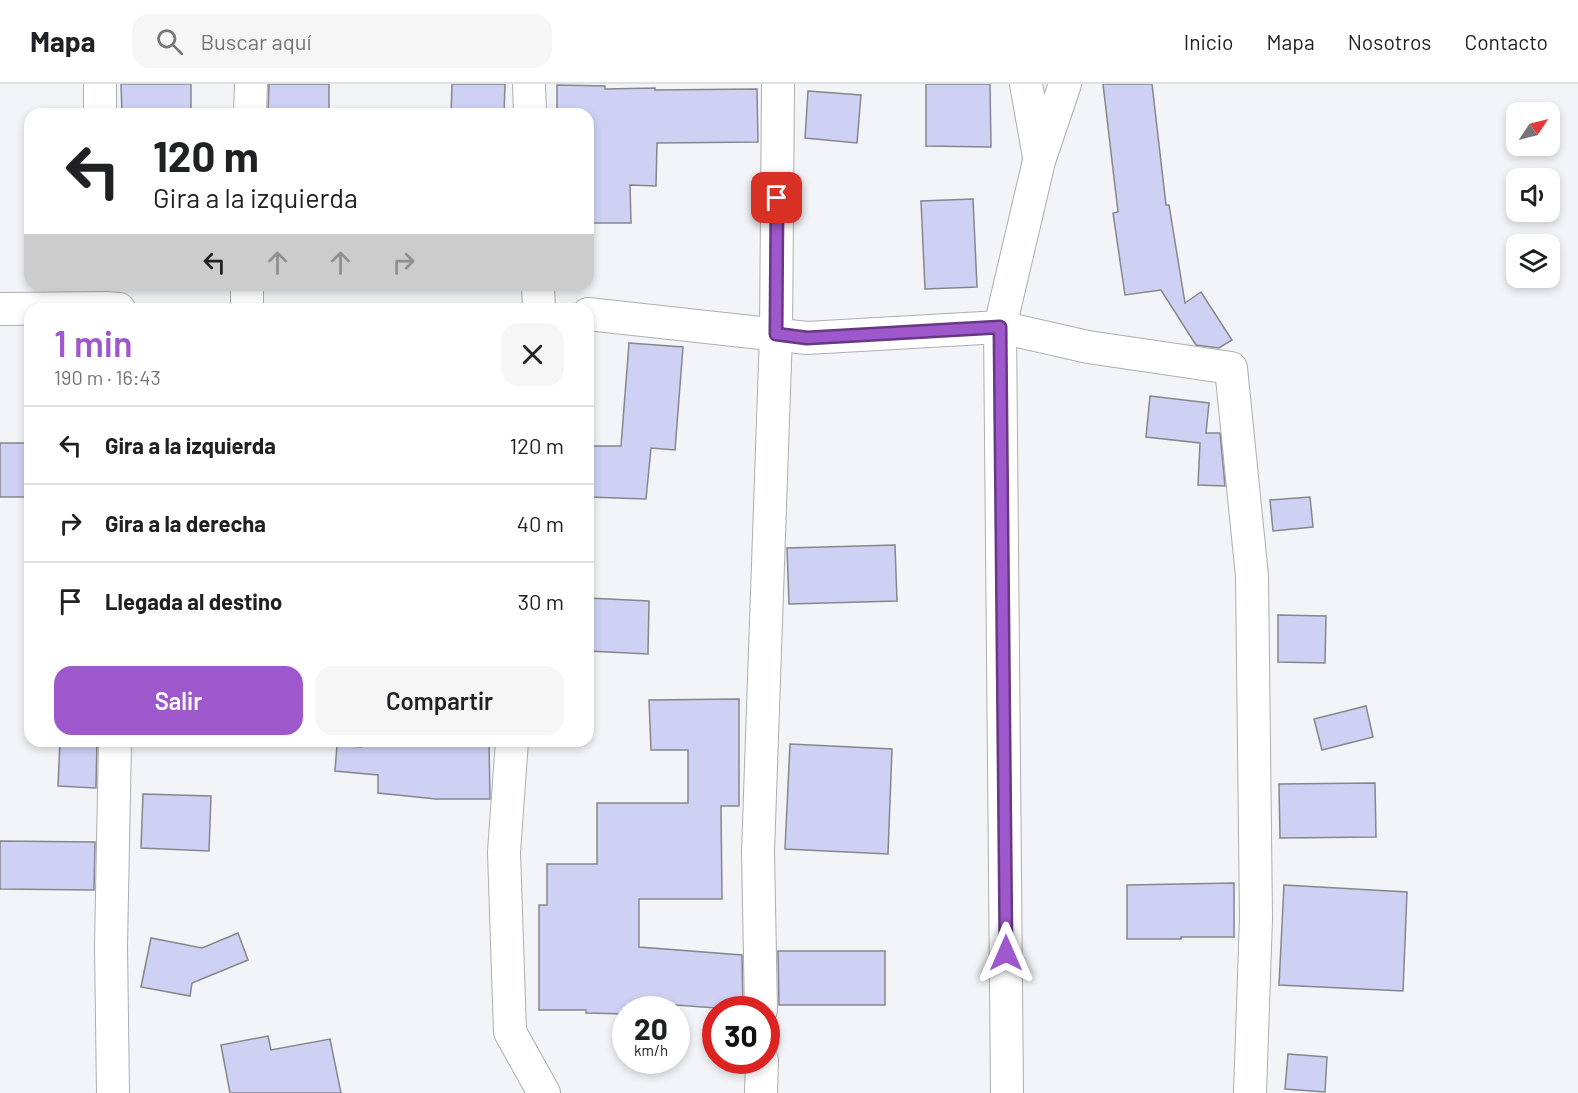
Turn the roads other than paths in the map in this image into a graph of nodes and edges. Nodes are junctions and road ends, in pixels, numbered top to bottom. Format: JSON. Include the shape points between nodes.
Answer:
{"nodes":[{"id":1,"x":100,"y":84,"type":"edge"},
{"id":2,"x":251,"y":84,"type":"edge"},
{"id":3,"x":529,"y":84,"type":"edge"},
{"id":4,"x":778,"y":84,"type":"edge"},
{"id":5,"x":1026,"y":84,"type":"edge"},
{"id":6,"x":1065,"y":84,"type":"edge"},
{"id":7,"x":100,"y":108,"type":"edge"},
{"id":8,"x":250,"y":108,"type":"edge"},
{"id":9,"x":530,"y":108,"type":"edge"},
{"id":10,"x":1039,"y":161,"type":"junction"},
{"id":11,"x":24,"y":308,"type":"edge"},
{"id":12,"x":0,"y":309,"type":"edge"},
{"id":13,"x":594,"y":315,"type":"edge"},
{"id":14,"x":1000,"y":327,"type":"junction"},
{"id":15,"x":776,"y":334,"type":"junction"},
{"id":16,"x":115,"y":747,"type":"edge"},
{"id":17,"x":512,"y":747,"type":"edge"},
{"id":18,"x":761,"y":996,"type":"edge"},
{"id":19,"x":762,"y":1074,"type":"edge"},
{"id":20,"x":113,"y":1093,"type":"edge"},
{"id":21,"x":544,"y":1093,"type":"edge"},
{"id":22,"x":761,"y":1093,"type":"edge"},
{"id":23,"x":1007,"y":1093,"type":"edge"},
{"id":24,"x":1250,"y":1093,"type":"edge"}],
"edges":[{"from":1,"to":7,"type":"street"},
{"from":2,"to":8,"type":"street"},
{"from":3,"to":9,"type":"street"},
{"from":4,"to":15,"type":"street"},
{"from":5,"to":10,"type":"street"},
{"from":6,"to":10,"type":"street"},
{"from":10,"to":14,"type":"street"},
{"from":11,"to":12,"type":"street"},
{"from":13,"to":15,"type":"street"},
{"from":14,"to":15,"type":"street","via":[[807,338]]},
{"from":14,"to":23,"type":"street"},
{"from":14,"to":24,"type":"street","via":[[1088,347],[1231,368],[1252,576],[1256,918]]},
{"from":15,"to":18,"type":"street","via":[[758,852]]},
{"from":16,"to":20,"type":"street"},
{"from":17,"to":21,"type":"street","via":[[504,852],[510,1032]]},
{"from":19,"to":22,"type":"street"}]}
